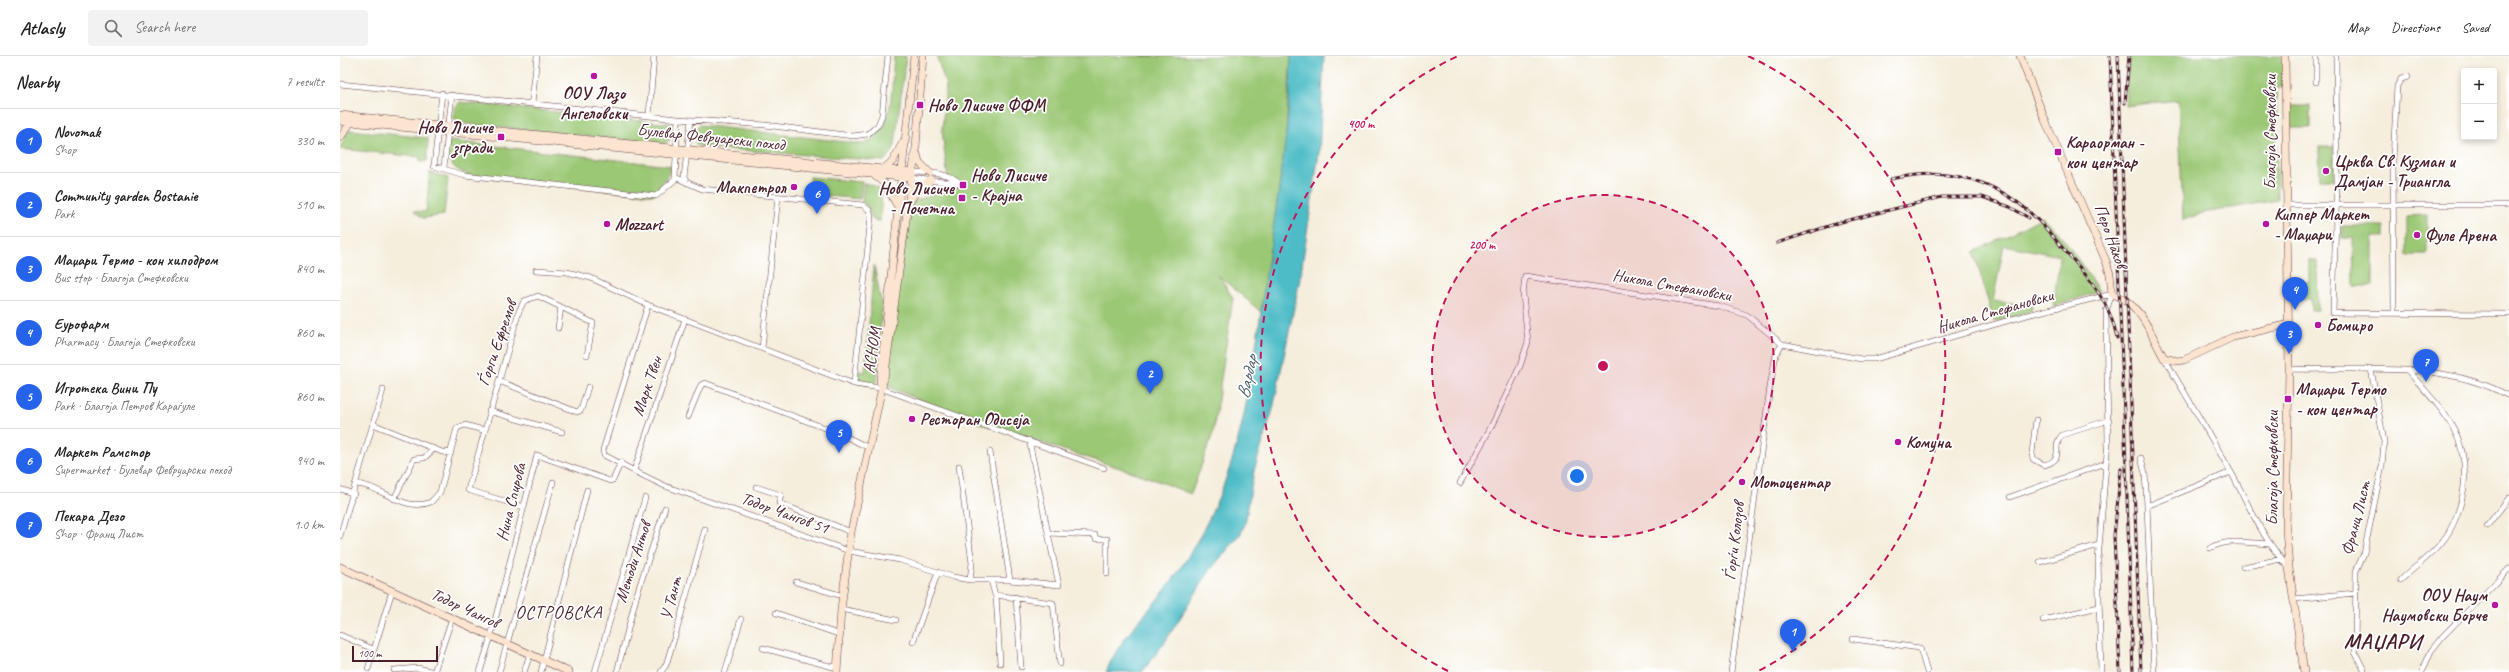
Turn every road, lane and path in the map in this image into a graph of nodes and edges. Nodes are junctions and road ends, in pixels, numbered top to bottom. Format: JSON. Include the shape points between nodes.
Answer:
{"nodes":[{"id":1,"x":537,"y":56,"type":"edge"},
{"id":2,"x":654,"y":56,"type":"edge"},
{"id":3,"x":888,"y":56,"type":"edge"},
{"id":4,"x":914,"y":56,"type":"edge"},
{"id":5,"x":923,"y":56,"type":"edge"},
{"id":6,"x":2020,"y":56,"type":"edge"},
{"id":7,"x":2285,"y":56,"type":"edge"},
{"id":8,"x":2316,"y":56,"type":"edge"},
{"id":9,"x":2336,"y":56,"type":"edge"},
{"id":10,"x":2408,"y":77,"type":"dead end"},
{"id":11,"x":2316,"y":82,"type":"dead end"},
{"id":12,"x":340,"y":84,"type":"edge"},
{"id":13,"x":442,"y":93,"type":"junction"},
{"id":14,"x":452,"y":95,"type":"junction"},
{"id":15,"x":532,"y":103,"type":"junction"},
{"id":16,"x":340,"y":115,"type":"edge"},
{"id":17,"x":649,"y":115,"type":"junction"},
{"id":18,"x":678,"y":119,"type":"junction"},
{"id":19,"x":691,"y":120,"type":"junction"},
{"id":20,"x":340,"y":121,"type":"edge"},
{"id":21,"x":351,"y":122,"type":"junction"},
{"id":22,"x":438,"y":128,"type":"junction"},
{"id":23,"x":447,"y":129,"type":"junction"},
{"id":24,"x":906,"y":134,"type":"junction"},
{"id":25,"x":340,"y":137,"type":"edge"},
{"id":26,"x":916,"y":147,"type":"junction"},
{"id":27,"x":675,"y":152,"type":"junction"},
{"id":28,"x":687,"y":153,"type":"junction"},
{"id":29,"x":444,"y":167,"type":"junction"},
{"id":30,"x":882,"y":170,"type":"junction"},
{"id":31,"x":869,"y":174,"type":"junction"},
{"id":32,"x":902,"y":174,"type":"junction"},
{"id":33,"x":912,"y":175,"type":"junction"},
{"id":34,"x":930,"y":177,"type":"junction"},
{"id":35,"x":674,"y":178,"type":"junction"},
{"id":36,"x":688,"y":184,"type":"junction"},
{"id":37,"x":778,"y":197,"type":"junction"},
{"id":38,"x":2286,"y":205,"type":"junction"},
{"id":39,"x":2337,"y":205,"type":"junction"},
{"id":40,"x":2394,"y":205,"type":"junction"},
{"id":41,"x":2509,"y":205,"type":"edge"},
{"id":42,"x":908,"y":206,"type":"junction"},
{"id":43,"x":899,"y":208,"type":"junction"},
{"id":44,"x":536,"y":270,"type":"dead end"},
{"id":45,"x":2112,"y":294,"type":"junction"},
{"id":46,"x":648,"y":305,"type":"junction"},
{"id":47,"x":560,"y":307,"type":"junction"},
{"id":48,"x":2394,"y":313,"type":"junction"},
{"id":49,"x":2509,"y":314,"type":"edge"},
{"id":50,"x":685,"y":319,"type":"junction"},
{"id":51,"x":2289,"y":324,"type":"junction"},
{"id":52,"x":558,"y":328,"type":"dead end"},
{"id":53,"x":1782,"y":344,"type":"junction"},
{"id":54,"x":762,"y":348,"type":"junction"},
{"id":55,"x":586,"y":355,"type":"dead end"},
{"id":56,"x":2164,"y":358,"type":"junction"},
{"id":57,"x":2289,"y":369,"type":"junction"},
{"id":58,"x":2371,"y":369,"type":"junction"},
{"id":59,"x":2409,"y":372,"type":"junction"},
{"id":60,"x":499,"y":381,"type":"junction"},
{"id":61,"x":854,"y":384,"type":"junction"},
{"id":62,"x":588,"y":387,"type":"dead end"},
{"id":63,"x":880,"y":388,"type":"junction"},
{"id":64,"x":383,"y":390,"type":"dead end"},
{"id":65,"x":2509,"y":396,"type":"edge"},
{"id":66,"x":489,"y":411,"type":"junction"},
{"id":67,"x":688,"y":417,"type":"dead end"},
{"id":68,"x":2036,"y":420,"type":"dead end"},
{"id":69,"x":2109,"y":420,"type":"junction"},
{"id":70,"x":373,"y":424,"type":"junction"},
{"id":71,"x":483,"y":430,"type":"junction"},
{"id":72,"x":562,"y":432,"type":"dead end"},
{"id":73,"x":1029,"y":440,"type":"junction"},
{"id":74,"x":869,"y":448,"type":"junction"},
{"id":75,"x":434,"y":449,"type":"junction"},
{"id":76,"x":990,"y":452,"type":"dead end"},
{"id":77,"x":451,"y":453,"type":"junction"},
{"id":78,"x":2141,"y":458,"type":"dead end"},
{"id":79,"x":621,"y":462,"type":"junction"},
{"id":80,"x":2106,"y":463,"type":"junction"},
{"id":81,"x":959,"y":466,"type":"dead end"},
{"id":82,"x":1104,"y":468,"type":"dead end"},
{"id":83,"x":634,"y":471,"type":"junction"},
{"id":84,"x":2231,"y":472,"type":"junction"},
{"id":85,"x":553,"y":482,"type":"dead end"},
{"id":86,"x":1460,"y":483,"type":"dead end"},
{"id":87,"x":357,"y":484,"type":"junction"},
{"id":88,"x":756,"y":487,"type":"dead end"},
{"id":89,"x":340,"y":489,"type":"edge"},
{"id":90,"x":587,"y":490,"type":"dead end"},
{"id":91,"x":354,"y":494,"type":"junction"},
{"id":92,"x":2010,"y":496,"type":"dead end"},
{"id":93,"x":394,"y":498,"type":"junction"},
{"id":94,"x":645,"y":498,"type":"dead end"},
{"id":95,"x":2509,"y":498,"type":"edge"},
{"id":96,"x":2147,"y":506,"type":"junction"},
{"id":97,"x":524,"y":507,"type":"junction"},
{"id":98,"x":665,"y":508,"type":"dead end"},
{"id":99,"x":2487,"y":526,"type":"dead end"},
{"id":100,"x":705,"y":530,"type":"dead end"},
{"id":101,"x":851,"y":532,"type":"junction"},
{"id":102,"x":1048,"y":533,"type":"junction"},
{"id":103,"x":340,"y":536,"type":"edge"},
{"id":104,"x":2268,"y":544,"type":"junction"},
{"id":105,"x":2099,"y":545,"type":"junction"},
{"id":106,"x":2210,"y":548,"type":"dead end"},
{"id":107,"x":849,"y":551,"type":"junction"},
{"id":108,"x":2281,"y":559,"type":"junction"},
{"id":109,"x":2040,"y":562,"type":"dead end"},
{"id":110,"x":340,"y":567,"type":"edge"},
{"id":111,"x":2243,"y":567,"type":"dead end"},
{"id":112,"x":2289,"y":568,"type":"junction"},
{"id":113,"x":2509,"y":569,"type":"edge"},
{"id":114,"x":938,"y":572,"type":"junction"},
{"id":115,"x":1107,"y":574,"type":"dead end"},
{"id":116,"x":970,"y":580,"type":"junction"},
{"id":117,"x":991,"y":580,"type":"junction"},
{"id":118,"x":1010,"y":580,"type":"junction"},
{"id":119,"x":2401,"y":580,"type":"dead end"},
{"id":120,"x":796,"y":582,"type":"dead end"},
{"id":121,"x":392,"y":591,"type":"junction"},
{"id":122,"x":2355,"y":593,"type":"junction"},
{"id":123,"x":996,"y":595,"type":"junction"},
{"id":124,"x":843,"y":596,"type":"junction"},
{"id":125,"x":1016,"y":597,"type":"junction"},
{"id":126,"x":2294,"y":599,"type":"junction"},
{"id":127,"x":2099,"y":607,"type":"junction"},
{"id":128,"x":841,"y":609,"type":"junction"},
{"id":129,"x":776,"y":613,"type":"dead end"},
{"id":130,"x":452,"y":618,"type":"junction"},
{"id":131,"x":741,"y":619,"type":"dead end"},
{"id":132,"x":896,"y":620,"type":"dead end"},
{"id":133,"x":2043,"y":620,"type":"dead end"},
{"id":134,"x":340,"y":635,"type":"edge"},
{"id":135,"x":841,"y":635,"type":"junction"},
{"id":136,"x":491,"y":636,"type":"junction"},
{"id":137,"x":1853,"y":639,"type":"dead end"},
{"id":138,"x":913,"y":642,"type":"dead end"},
{"id":139,"x":509,"y":644,"type":"junction"},
{"id":140,"x":763,"y":648,"type":"dead end"},
{"id":141,"x":373,"y":649,"type":"junction"},
{"id":142,"x":530,"y":654,"type":"junction"},
{"id":143,"x":544,"y":661,"type":"junction"},
{"id":144,"x":1000,"y":664,"type":"dead end"},
{"id":145,"x":1060,"y":664,"type":"dead end"},
{"id":146,"x":1021,"y":667,"type":"dead end"},
{"id":147,"x":368,"y":669,"type":"dead end"},
{"id":148,"x":394,"y":670,"type":"dead end"},
{"id":149,"x":837,"y":670,"type":"edge"},
{"id":150,"x":434,"y":672,"type":"edge"},
{"id":151,"x":480,"y":672,"type":"edge"},
{"id":152,"x":499,"y":672,"type":"edge"},
{"id":153,"x":524,"y":672,"type":"edge"},
{"id":154,"x":541,"y":672,"type":"edge"},
{"id":155,"x":569,"y":672,"type":"edge"},
{"id":156,"x":596,"y":672,"type":"edge"},
{"id":157,"x":617,"y":672,"type":"edge"},
{"id":158,"x":661,"y":672,"type":"edge"},
{"id":159,"x":725,"y":672,"type":"edge"},
{"id":160,"x":1731,"y":672,"type":"edge"},
{"id":161,"x":1927,"y":672,"type":"edge"},
{"id":162,"x":2101,"y":672,"type":"edge"},
{"id":163,"x":2154,"y":672,"type":"edge"},
{"id":164,"x":2304,"y":672,"type":"edge"},
{"id":165,"x":2365,"y":672,"type":"edge"},
{"id":166,"x":2422,"y":672,"type":"edge"}],
"edges":[{"from":1,"to":15,"type":"street"},
{"from":2,"to":17,"type":"street"},
{"from":3,"to":19,"type":"street","via":[[882,115],[878,126],[868,134],[853,136],[765,125]]},
{"from":4,"to":24,"type":"street","name":"АСНОМ"},
{"from":5,"to":26,"type":"street","name":"АСНОМ"},
{"from":6,"to":45,"type":"street","name":"Перо Наков","via":[[2106,262]]},
{"from":7,"to":38,"type":"street","name":"Благоја Стефковски"},
{"from":8,"to":11,"type":"street"},
{"from":9,"to":39,"type":"street"},
{"from":10,"to":40,"type":"street","via":[[2401,79],[2397,86]]},
{"from":12,"to":13,"type":"street"},
{"from":13,"to":14,"type":"street"},
{"from":13,"to":22,"type":"street"},
{"from":14,"to":15,"type":"street"},
{"from":14,"to":23,"type":"street"},
{"from":15,"to":17,"type":"street"},
{"from":16,"to":22,"type":"street","name":"Булевар Февруарски поход"},
{"from":17,"to":18,"type":"street"},
{"from":18,"to":19,"type":"street"},
{"from":18,"to":27,"type":"street"},
{"from":19,"to":28,"type":"street"},
{"from":20,"to":21,"type":"street","name":"Булевар Февруарски поход"},
{"from":21,"to":22,"type":"street","name":"Булевар Февруарски поход"},
{"from":21,"to":25,"type":"street"},
{"from":22,"to":23,"type":"street","name":"Булевар Февруарски поход"},
{"from":22,"to":29,"type":"street","via":[[434,166]]},
{"from":23,"to":27,"type":"street","name":"Булевар Февруарски поход"},
{"from":23,"to":29,"type":"street"},
{"from":24,"to":30,"type":"street","via":[[897,156]]},
{"from":24,"to":32,"type":"street","name":"АСНОМ"},
{"from":26,"to":33,"type":"street","name":"АСНОМ"},
{"from":26,"to":34,"type":"street","via":[[919,162]]},
{"from":27,"to":28,"type":"street","name":"Булевар Февруарски поход"},
{"from":27,"to":35,"type":"street"},
{"from":28,"to":30,"type":"street","name":"Булевар Февруарски поход"},
{"from":28,"to":31,"type":"street","name":"Булевар Февруарски поход"},
{"from":28,"to":36,"type":"street","via":[[684,177]]},
{"from":29,"to":35,"type":"street","via":[[468,175],[656,196]]},
{"from":30,"to":32,"type":"street","name":"Булевар Февруарски поход"},
{"from":31,"to":32,"type":"street","name":"Булевар Февруарски поход"},
{"from":31,"to":43,"type":"street","via":[[882,180]]},
{"from":32,"to":33,"type":"street","name":"Булевар Февруарски поход"},
{"from":32,"to":43,"type":"street","name":"АСНОМ"},
{"from":33,"to":34,"type":"street"},
{"from":33,"to":42,"type":"street","name":"АСНОМ"},
{"from":34,"to":34,"type":"street","via":[[960,184],[954,178]]},
{"from":34,"to":42,"type":"street","via":[[915,193]]},
{"from":35,"to":36,"type":"street"},
{"from":36,"to":37,"type":"street","via":[[702,189]]},
{"from":37,"to":54,"type":"street"},
{"from":37,"to":61,"type":"street","via":[[863,206],[869,210],[871,216]]},
{"from":38,"to":39,"type":"street"},
{"from":38,"to":51,"type":"street","name":"Благоја Стефковски"},
{"from":39,"to":40,"type":"street"},
{"from":39,"to":48,"type":"street","via":[[2333,313]]},
{"from":40,"to":41,"type":"street"},
{"from":40,"to":48,"type":"street"},
{"from":42,"to":63,"type":"street","name":"АСНОМ","via":[[885,372]]},
{"from":43,"to":63,"type":"street","name":"АСНОМ"},
{"from":44,"to":46,"type":"street","via":[[567,272],[591,278]]},
{"from":45,"to":53,"type":"street","name":"Никола Стефановски","via":[[2027,315],[1875,359]]},
{"from":45,"to":56,"type":"street","name":"Перо Наков","via":[[2120,296],[2138,311]]},
{"from":45,"to":69,"type":"street","via":[[2106,311]]},
{"from":46,"to":50,"type":"street"},
{"from":46,"to":79,"type":"street","via":[[603,450],[604,455]]},
{"from":47,"to":52,"type":"street"},
{"from":47,"to":55,"type":"street","via":[[593,322]]},
{"from":47,"to":60,"type":"street","name":"Ѓорги Ефремов","via":[[538,296],[524,301]]},
{"from":48,"to":49,"type":"street"},
{"from":50,"to":54,"type":"street"},
{"from":50,"to":83,"type":"street","name":"Марк Твен"},
{"from":51,"to":56,"type":"street","via":[[2232,337],[2184,360]]},
{"from":51,"to":57,"type":"street","name":"Благоја Стефковски"},
{"from":53,"to":86,"type":"street","name":"Никола Стефановски","via":[[1747,315],[1726,308],[1525,276],[1523,295],[1528,342],[1520,366],[1490,429]]},
{"from":53,"to":160,"type":"street","name":"Ѓорѓи Колозов","via":[[1776,354],[1770,387]]},
{"from":54,"to":61,"type":"street"},
{"from":56,"to":84,"type":"street","name":"Благоја Стефковски"},
{"from":57,"to":58,"type":"street"},
{"from":57,"to":112,"type":"street","name":"Благоја Стефковски","via":[[2286,498]]},
{"from":58,"to":59,"type":"street"},
{"from":58,"to":122,"type":"street","name":"Франц Лист","via":[[2384,430],[2384,448],[2364,553],[2356,571]]},
{"from":59,"to":65,"type":"street","via":[[2464,377],[2486,384]]},
{"from":59,"to":119,"type":"street","via":[[2446,416],[2456,433],[2464,452],[2465,474],[2463,499],[2442,543]]},
{"from":60,"to":62,"type":"street","via":[[576,412],[581,410]]},
{"from":60,"to":66,"type":"street","name":"Ѓорги Ефремов"},
{"from":61,"to":63,"type":"street"},
{"from":63,"to":73,"type":"street"},
{"from":63,"to":74,"type":"street"},
{"from":64,"to":70,"type":"street"},
{"from":66,"to":71,"type":"street","name":"Ѓорги Ефремов"},
{"from":66,"to":72,"type":"street"},
{"from":67,"to":74,"type":"street","via":[[701,385],[705,383],[840,434]]},
{"from":68,"to":69,"type":"street","via":[[2033,459],[2044,465],[2053,462],[2057,457],[2059,438],[2062,435]]},
{"from":69,"to":80,"type":"street"},
{"from":70,"to":75,"type":"street"},
{"from":70,"to":87,"type":"street"},
{"from":71,"to":77,"type":"street","via":[[465,425],[458,427]]},
{"from":71,"to":97,"type":"street","name":"Ѓорги Ефремов","via":[[468,490]]},
{"from":73,"to":82,"type":"street","via":[[1079,461]]},
{"from":73,"to":102,"type":"street","name":"Тодор Чангов 51"},
{"from":74,"to":101,"type":"street"},
{"from":75,"to":77,"type":"street"},
{"from":75,"to":93,"type":"street","via":[[424,458],[414,459]]},
{"from":76,"to":118,"type":"street"},
{"from":77,"to":93,"type":"street","via":[[440,492],[431,502],[415,504]]},
{"from":78,"to":96,"type":"street","via":[[2145,473]]},
{"from":79,"to":83,"type":"street","name":"Тодор Чангов 51"},
{"from":79,"to":97,"type":"street","name":"Нина Спирова","via":[[614,480],[610,481],[536,455]]},
{"from":80,"to":92,"type":"street"},
{"from":80,"to":105,"type":"street"},
{"from":81,"to":116,"type":"street","via":[[972,563]]},
{"from":83,"to":107,"type":"street","name":"Тодор Чангов 51","via":[[665,486]]},
{"from":84,"to":96,"type":"street"},
{"from":84,"to":104,"type":"street","name":"Благоја Стефковски"},
{"from":85,"to":139,"type":"street"},
{"from":87,"to":91,"type":"street"},
{"from":87,"to":93,"type":"street","via":[[370,485]]},
{"from":88,"to":101,"type":"street","via":[[781,495],[780,503]]},
{"from":89,"to":91,"type":"street"},
{"from":90,"to":143,"type":"street"},
{"from":91,"to":103,"type":"street"},
{"from":94,"to":156,"type":"street"},
{"from":95,"to":99,"type":"street"},
{"from":96,"to":163,"type":"street"},
{"from":97,"to":136,"type":"street","name":"Нина Спирова"},
{"from":98,"to":157,"type":"street","name":"Методи Антов","via":[[637,594]]},
{"from":100,"to":158,"type":"street","name":"У Тант","via":[[675,636],[666,665]]},
{"from":101,"to":107,"type":"street"},
{"from":102,"to":115,"type":"street","via":[[1095,535],[1096,539],[1107,539]]},
{"from":102,"to":118,"type":"street","name":"Тодор Чангов 51","via":[[1059,585]]},
{"from":104,"to":106,"type":"street","via":[[2239,541]]},
{"from":104,"to":108,"type":"street","name":"Благоја Стефковски"},
{"from":105,"to":109,"type":"street"},
{"from":105,"to":127,"type":"street"},
{"from":107,"to":114,"type":"street","name":"Тодор Чангов 51","via":[[900,560]]},
{"from":107,"to":124,"type":"street"},
{"from":108,"to":111,"type":"street"},
{"from":108,"to":112,"type":"street","name":"Благоја Стефковски"},
{"from":110,"to":121,"type":"street","name":"Тодор Чангов"},
{"from":112,"to":126,"type":"street","name":"Благоја Стефковски"},
{"from":113,"to":166,"type":"street","via":[[2443,636],[2431,651]]},
{"from":114,"to":116,"type":"street","name":"Тодор Чангов 51"},
{"from":114,"to":138,"type":"street"},
{"from":116,"to":117,"type":"street","name":"Тодор Чангов 51"},
{"from":117,"to":118,"type":"street","name":"Тодор Чангов 51"},
{"from":117,"to":123,"type":"street","via":[[992,592]]},
{"from":120,"to":124,"type":"street"},
{"from":121,"to":130,"type":"street","name":"Тодор Чангов"},
{"from":121,"to":141,"type":"street"},
{"from":122,"to":126,"type":"street"},
{"from":122,"to":165,"type":"street","name":"Франц Лист","via":[[2355,652]]},
{"from":123,"to":125,"type":"street"},
{"from":123,"to":144,"type":"street"},
{"from":124,"to":128,"type":"street"},
{"from":125,"to":145,"type":"street","via":[[1054,603]]},
{"from":125,"to":146,"type":"street"},
{"from":126,"to":164,"type":"street","name":"Благоја Стефковски"},
{"from":127,"to":133,"type":"street"},
{"from":127,"to":162,"type":"street"},
{"from":128,"to":132,"type":"street"},
{"from":128,"to":135,"type":"street"},
{"from":129,"to":135,"type":"street"},
{"from":130,"to":136,"type":"street","name":"Тодор Чангов"},
{"from":130,"to":150,"type":"street"},
{"from":131,"to":159,"type":"street"},
{"from":134,"to":141,"type":"street"},
{"from":135,"to":149,"type":"street"},
{"from":136,"to":139,"type":"street","name":"Тодор Чангов"},
{"from":136,"to":151,"type":"street","name":"Нина Спирова"},
{"from":137,"to":161,"type":"street","via":[[1920,648]]},
{"from":139,"to":142,"type":"street","name":"Тодор Чангов"},
{"from":139,"to":152,"type":"street"},
{"from":140,"to":149,"type":"street"},
{"from":141,"to":147,"type":"street"},
{"from":142,"to":143,"type":"street","name":"Тодор Чангов"},
{"from":142,"to":153,"type":"street"},
{"from":143,"to":154,"type":"street"},
{"from":143,"to":155,"type":"street","name":"Тодор Чангов"},
{"from":148,"to":150,"type":"street","via":[[418,668]]}]}
